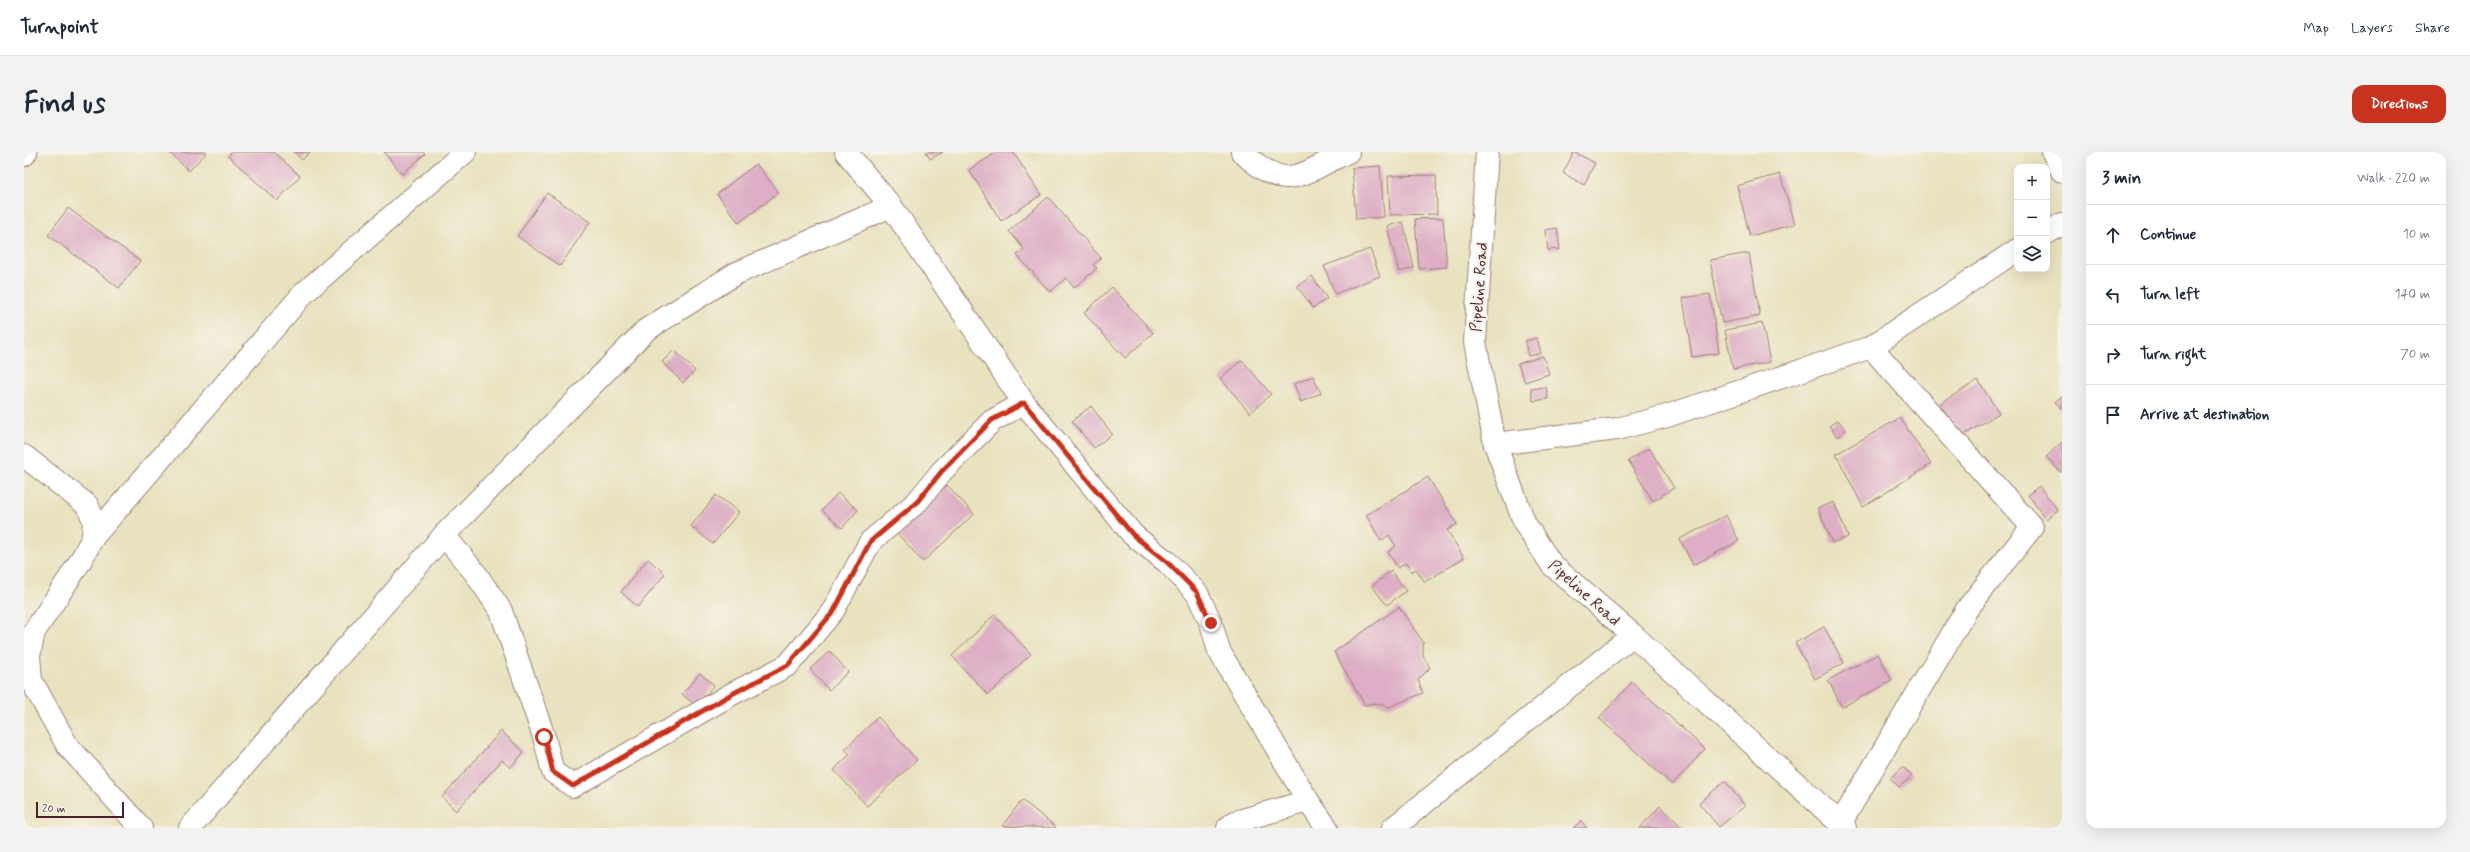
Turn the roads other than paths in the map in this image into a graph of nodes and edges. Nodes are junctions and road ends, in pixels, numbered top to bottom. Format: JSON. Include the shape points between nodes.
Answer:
{"nodes":[{"id":1,"x":26,"y":152,"type":"edge"},
{"id":2,"x":465,"y":152,"type":"edge"},
{"id":3,"x":846,"y":152,"type":"edge"},
{"id":4,"x":1242,"y":152,"type":"edge"},
{"id":5,"x":1348,"y":152,"type":"edge"},
{"id":6,"x":1488,"y":152,"type":"edge"},
{"id":7,"x":2053,"y":152,"type":"edge"},
{"id":8,"x":24,"y":155,"type":"edge"},
{"id":9,"x":2062,"y":171,"type":"edge"},
{"id":10,"x":891,"y":206,"type":"junction"},
{"id":11,"x":2062,"y":224,"type":"edge"},
{"id":12,"x":2050,"y":230,"type":"edge"},
{"id":13,"x":2014,"y":252,"type":"edge"},
{"id":14,"x":1871,"y":346,"type":"junction"},
{"id":15,"x":1024,"y":403,"type":"junction"},
{"id":16,"x":1495,"y":444,"type":"junction"},
{"id":17,"x":24,"y":456,"type":"edge"},
{"id":18,"x":444,"y":535,"type":"junction"},
{"id":19,"x":93,"y":537,"type":"junction"},
{"id":20,"x":1633,"y":635,"type":"junction"},
{"id":21,"x":1308,"y":801,"type":"junction"},
{"id":22,"x":1843,"y":826,"type":"edge"},
{"id":23,"x":141,"y":828,"type":"edge"},
{"id":24,"x":190,"y":828,"type":"edge"},
{"id":25,"x":1228,"y":828,"type":"edge"},
{"id":26,"x":1327,"y":828,"type":"edge"},
{"id":27,"x":1393,"y":828,"type":"edge"}],
"edges":[{"from":1,"to":8,"type":"street"},
{"from":2,"to":19,"type":"street","via":[[304,294]]},
{"from":3,"to":10,"type":"street"},
{"from":4,"to":5,"type":"street","via":[[1256,165],[1276,176],[1292,178]]},
{"from":6,"to":16,"type":"street","name":"Pipeline Road","via":[[1475,342]]},
{"from":7,"to":9,"type":"street"},
{"from":10,"to":15,"type":"street"},
{"from":10,"to":18,"type":"street","via":[[735,274],[646,330]]},
{"from":11,"to":12,"type":"street"},
{"from":13,"to":14,"type":"street"},
{"from":14,"to":16,"type":"street","via":[[1667,416],[1617,429]]},
{"from":14,"to":22,"type":"street","via":[[2032,527],[1967,609]]},
{"from":15,"to":18,"type":"street","via":[[992,420],[942,471],[917,502],[870,542],[834,611],[788,665],[730,695],[573,786],[553,772],[544,737],[501,611],[476,574]]},
{"from":15,"to":21,"type":"street","via":[[1133,535],[1167,562],[1197,592],[1211,623],[1219,651]]},
{"from":16,"to":20,"type":"street","name":"Pipeline Road","via":[[1525,524],[1552,565]]},
{"from":17,"to":19,"type":"street","via":[[87,506],[94,520]]},
{"from":18,"to":24,"type":"street"},
{"from":19,"to":23,"type":"street","via":[[80,562],[34,632],[29,656],[31,680],[67,744]]},
{"from":20,"to":22,"type":"street","name":"Pipeline Road"},
{"from":20,"to":27,"type":"street"},
{"from":21,"to":25,"type":"street","via":[[1235,822]]},
{"from":21,"to":26,"type":"street"}]}
